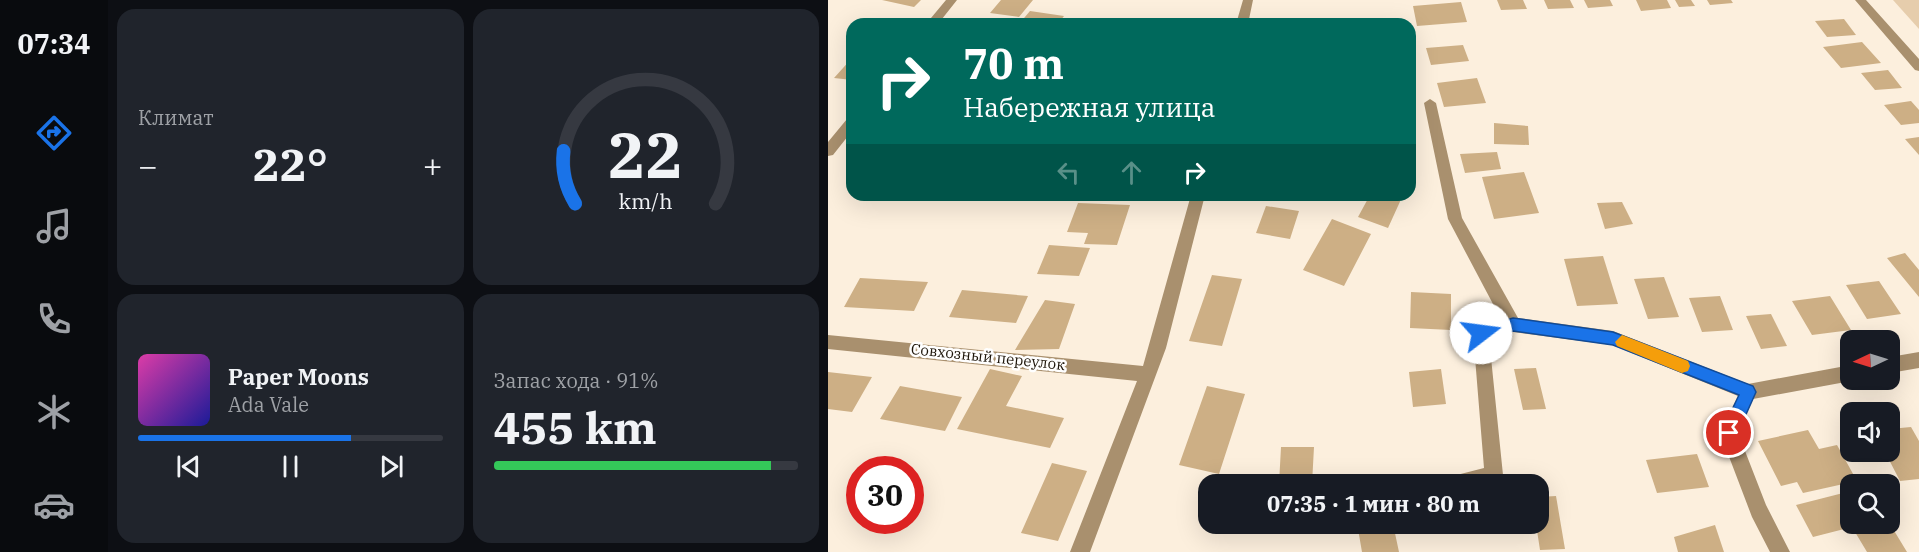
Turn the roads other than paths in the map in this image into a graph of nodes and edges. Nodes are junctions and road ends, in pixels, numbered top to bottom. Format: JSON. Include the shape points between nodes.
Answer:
{"nodes":[{"id":1,"x":952,"y":0,"type":"edge"},
{"id":2,"x":1248,"y":0,"type":"edge"},
{"id":3,"x":1860,"y":0,"type":"edge"},
{"id":4,"x":937,"y":18,"type":"edge"},
{"id":5,"x":1244,"y":18,"type":"edge"},
{"id":6,"x":1919,"y":67,"type":"edge"},
{"id":7,"x":1430,"y":103,"type":"dead end"},
{"id":8,"x":846,"y":129,"type":"edge"},
{"id":9,"x":828,"y":151,"type":"edge"},
{"id":10,"x":1196,"y":201,"type":"edge"},
{"id":11,"x":1513,"y":325,"type":"junction"},
{"id":12,"x":828,"y":342,"type":"edge"},
{"id":13,"x":1919,"y":360,"type":"edge"},
{"id":14,"x":1900,"y":363,"type":"edge"},
{"id":15,"x":1148,"y":374,"type":"junction"},
{"id":16,"x":1840,"y":375,"type":"edge"},
{"id":17,"x":1748,"y":392,"type":"junction"},
{"id":18,"x":1494,"y":474,"type":"edge"},
{"id":19,"x":1080,"y":552,"type":"edge"},
{"id":20,"x":1780,"y":552,"type":"edge"}],
"edges":[{"from":1,"to":4,"type":"street"},
{"from":2,"to":5,"type":"street"},
{"from":3,"to":6,"type":"street"},
{"from":7,"to":11,"type":"street","via":[[1455,219]]},
{"from":8,"to":9,"type":"street"},
{"from":10,"to":15,"type":"street"},
{"from":11,"to":17,"type":"street","via":[[1613,338]]},
{"from":11,"to":18,"type":"street","via":[[1481,333]]},
{"from":12,"to":15,"type":"street","name":"Совхозный переулок"},
{"from":13,"to":14,"type":"street"},
{"from":15,"to":19,"type":"street"},
{"from":16,"to":17,"type":"street"},
{"from":17,"to":20,"type":"street","via":[[1729,433]]}]}
